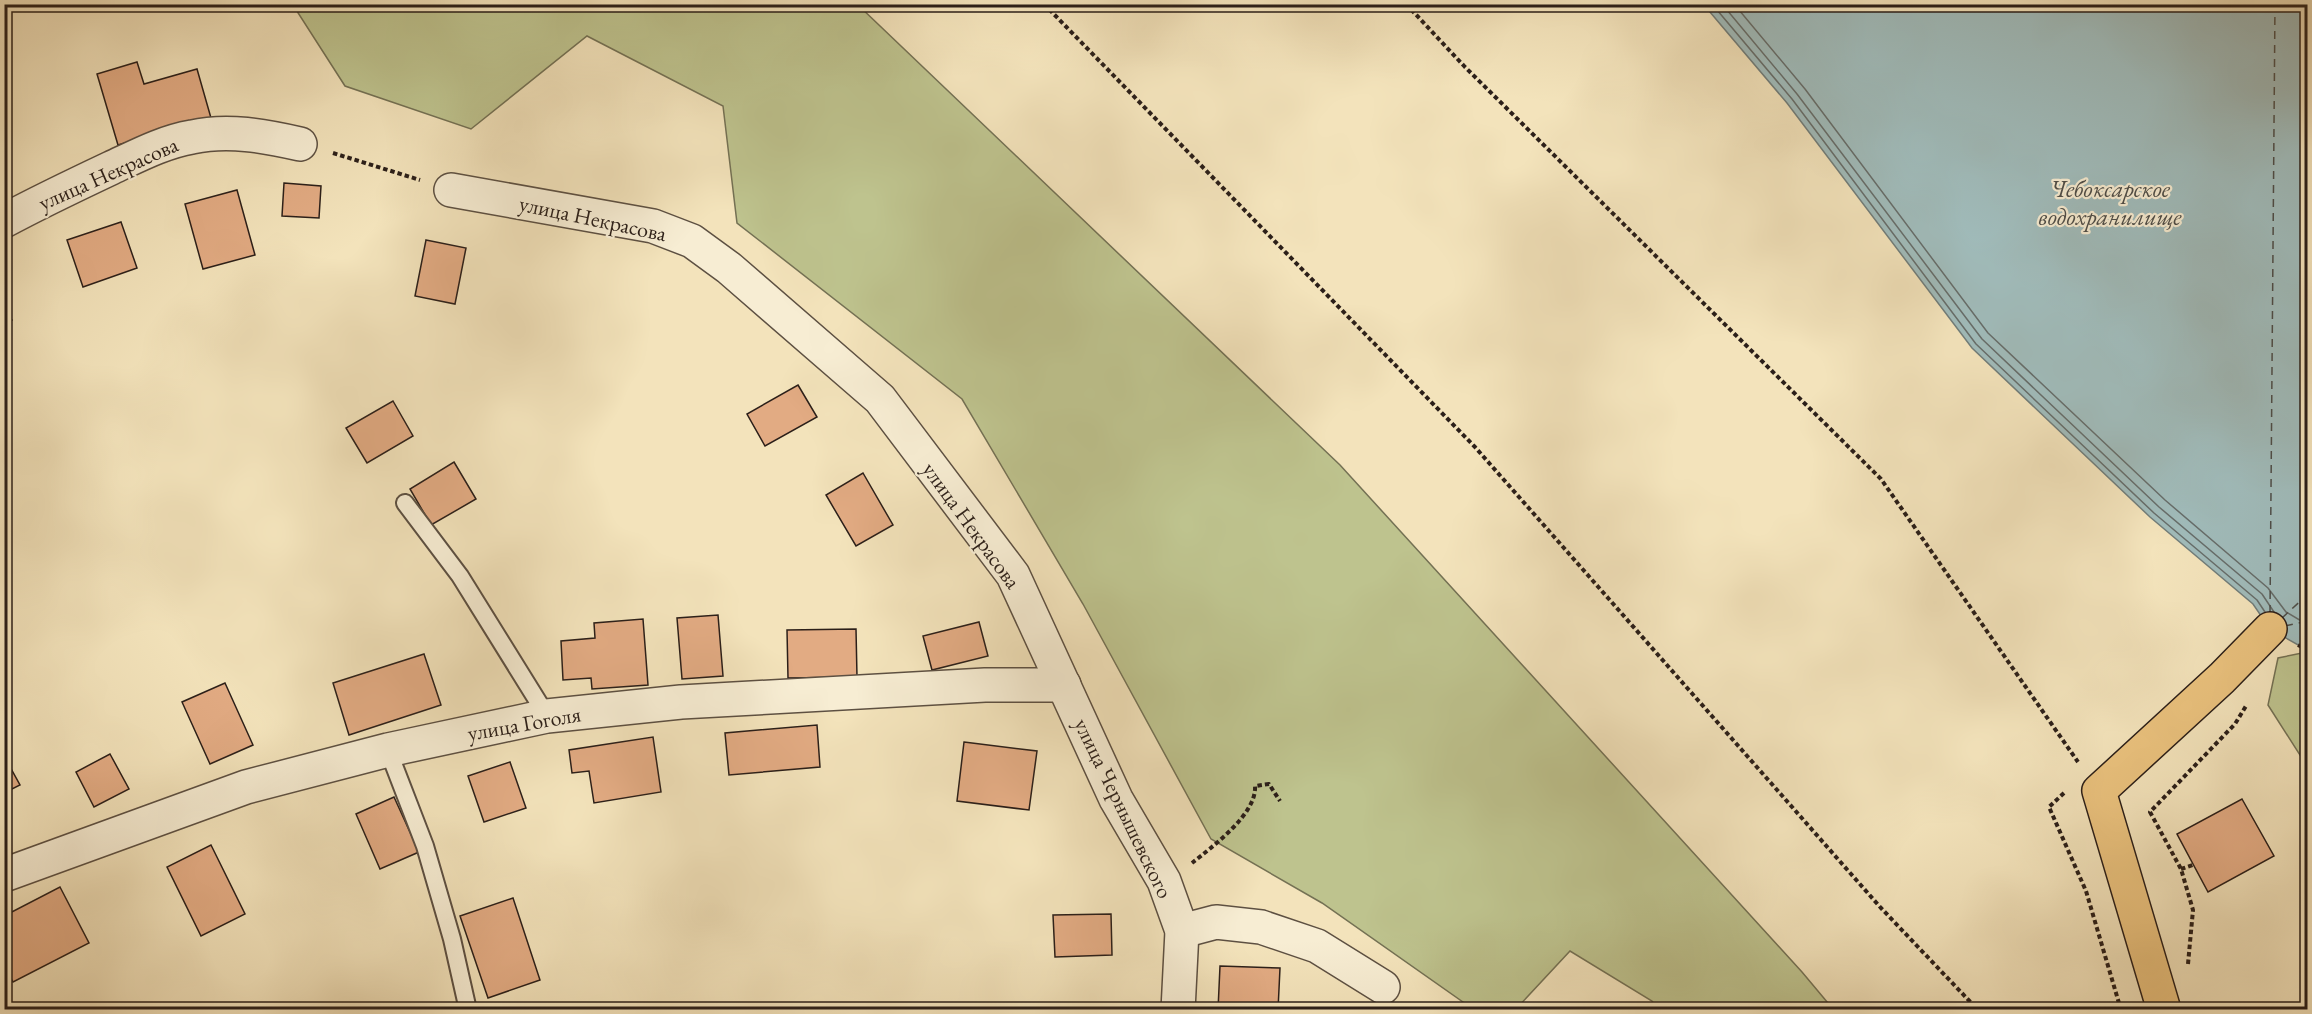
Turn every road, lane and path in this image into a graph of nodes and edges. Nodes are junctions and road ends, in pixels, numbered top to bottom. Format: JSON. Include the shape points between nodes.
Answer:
{"nodes":[{"id":1,"x":1044,"y":4,"type":"edge"},
{"id":2,"x":1406,"y":4,"type":"edge"},
{"id":3,"x":300,"y":144,"type":"joint"},
{"id":4,"x":451,"y":190,"type":"joint"},
{"id":5,"x":4,"y":221,"type":"edge"},
{"id":6,"x":405,"y":503,"type":"dead end"},
{"id":7,"x":2270,"y":629,"type":"dead end"},
{"id":8,"x":1064,"y":685,"type":"junction"},
{"id":9,"x":2252,"y":697,"type":"dead end"},
{"id":10,"x":547,"y":716,"type":"junction"},
{"id":11,"x":388,"y":750,"type":"junction"},
{"id":12,"x":2099,"y":791,"type":"junction"},
{"id":13,"x":1280,"y":801,"type":"dead end"},
{"id":14,"x":2193,"y":865,"type":"dead end"},
{"id":15,"x":1185,"y":868,"type":"dead end"},
{"id":16,"x":2181,"y":869,"type":"junction"},
{"id":17,"x":4,"y":875,"type":"edge"},
{"id":18,"x":1182,"y":932,"type":"junction"},
{"id":19,"x":2187,"y":966,"type":"dead end"},
{"id":20,"x":1383,"y":987,"type":"dead end"},
{"id":21,"x":468,"y":1010,"type":"edge"},
{"id":22,"x":1178,"y":1010,"type":"edge"},
{"id":23,"x":1978,"y":1010,"type":"edge"},
{"id":24,"x":2164,"y":1010,"type":"edge"}],
"edges":[{"from":1,"to":23,"type":"path","via":[[1475,447],[1881,908]]},
{"from":2,"to":12,"type":"path","via":[[1465,68],[1881,479]]},
{"from":3,"to":4,"type":"path"},
{"from":3,"to":5,"type":"street","name":"улица Некрасова","via":[[237,134],[192,136],[147,151]]},
{"from":4,"to":8,"type":"street","name":"улица Некрасова","via":[[653,225],[692,241],[729,268],[880,399],[1013,575]]},
{"from":6,"to":10,"type":"lane","via":[[460,576]]},
{"from":7,"to":12,"type":"main road"},
{"from":8,"to":10,"type":"street","name":"улица Гоголя","via":[[985,685],[681,702]]},
{"from":8,"to":18,"type":"street","name":"улица Чернышевского","via":[[1116,799],[1164,881]]},
{"from":9,"to":16,"type":"path","via":[[2235,724],[2150,812]]},
{"from":10,"to":11,"type":"street","name":"улица Гоголя"},
{"from":11,"to":17,"type":"street","name":"улица Гоголя","via":[[246,787]]},
{"from":11,"to":21,"type":"lane","via":[[425,846]]},
{"from":12,"to":24,"type":"main road"},
{"from":13,"to":15,"type":"path","via":[[1269,784],[1255,786],[1256,795],[1233,830]]},
{"from":14,"to":16,"type":"path"},
{"from":16,"to":19,"type":"path","via":[[2193,909]]},
{"from":18,"to":20,"type":"street","via":[[1216,922],[1261,927],[1317,946]]},
{"from":18,"to":22,"type":"street","name":"улица Чернышевского"}]}
